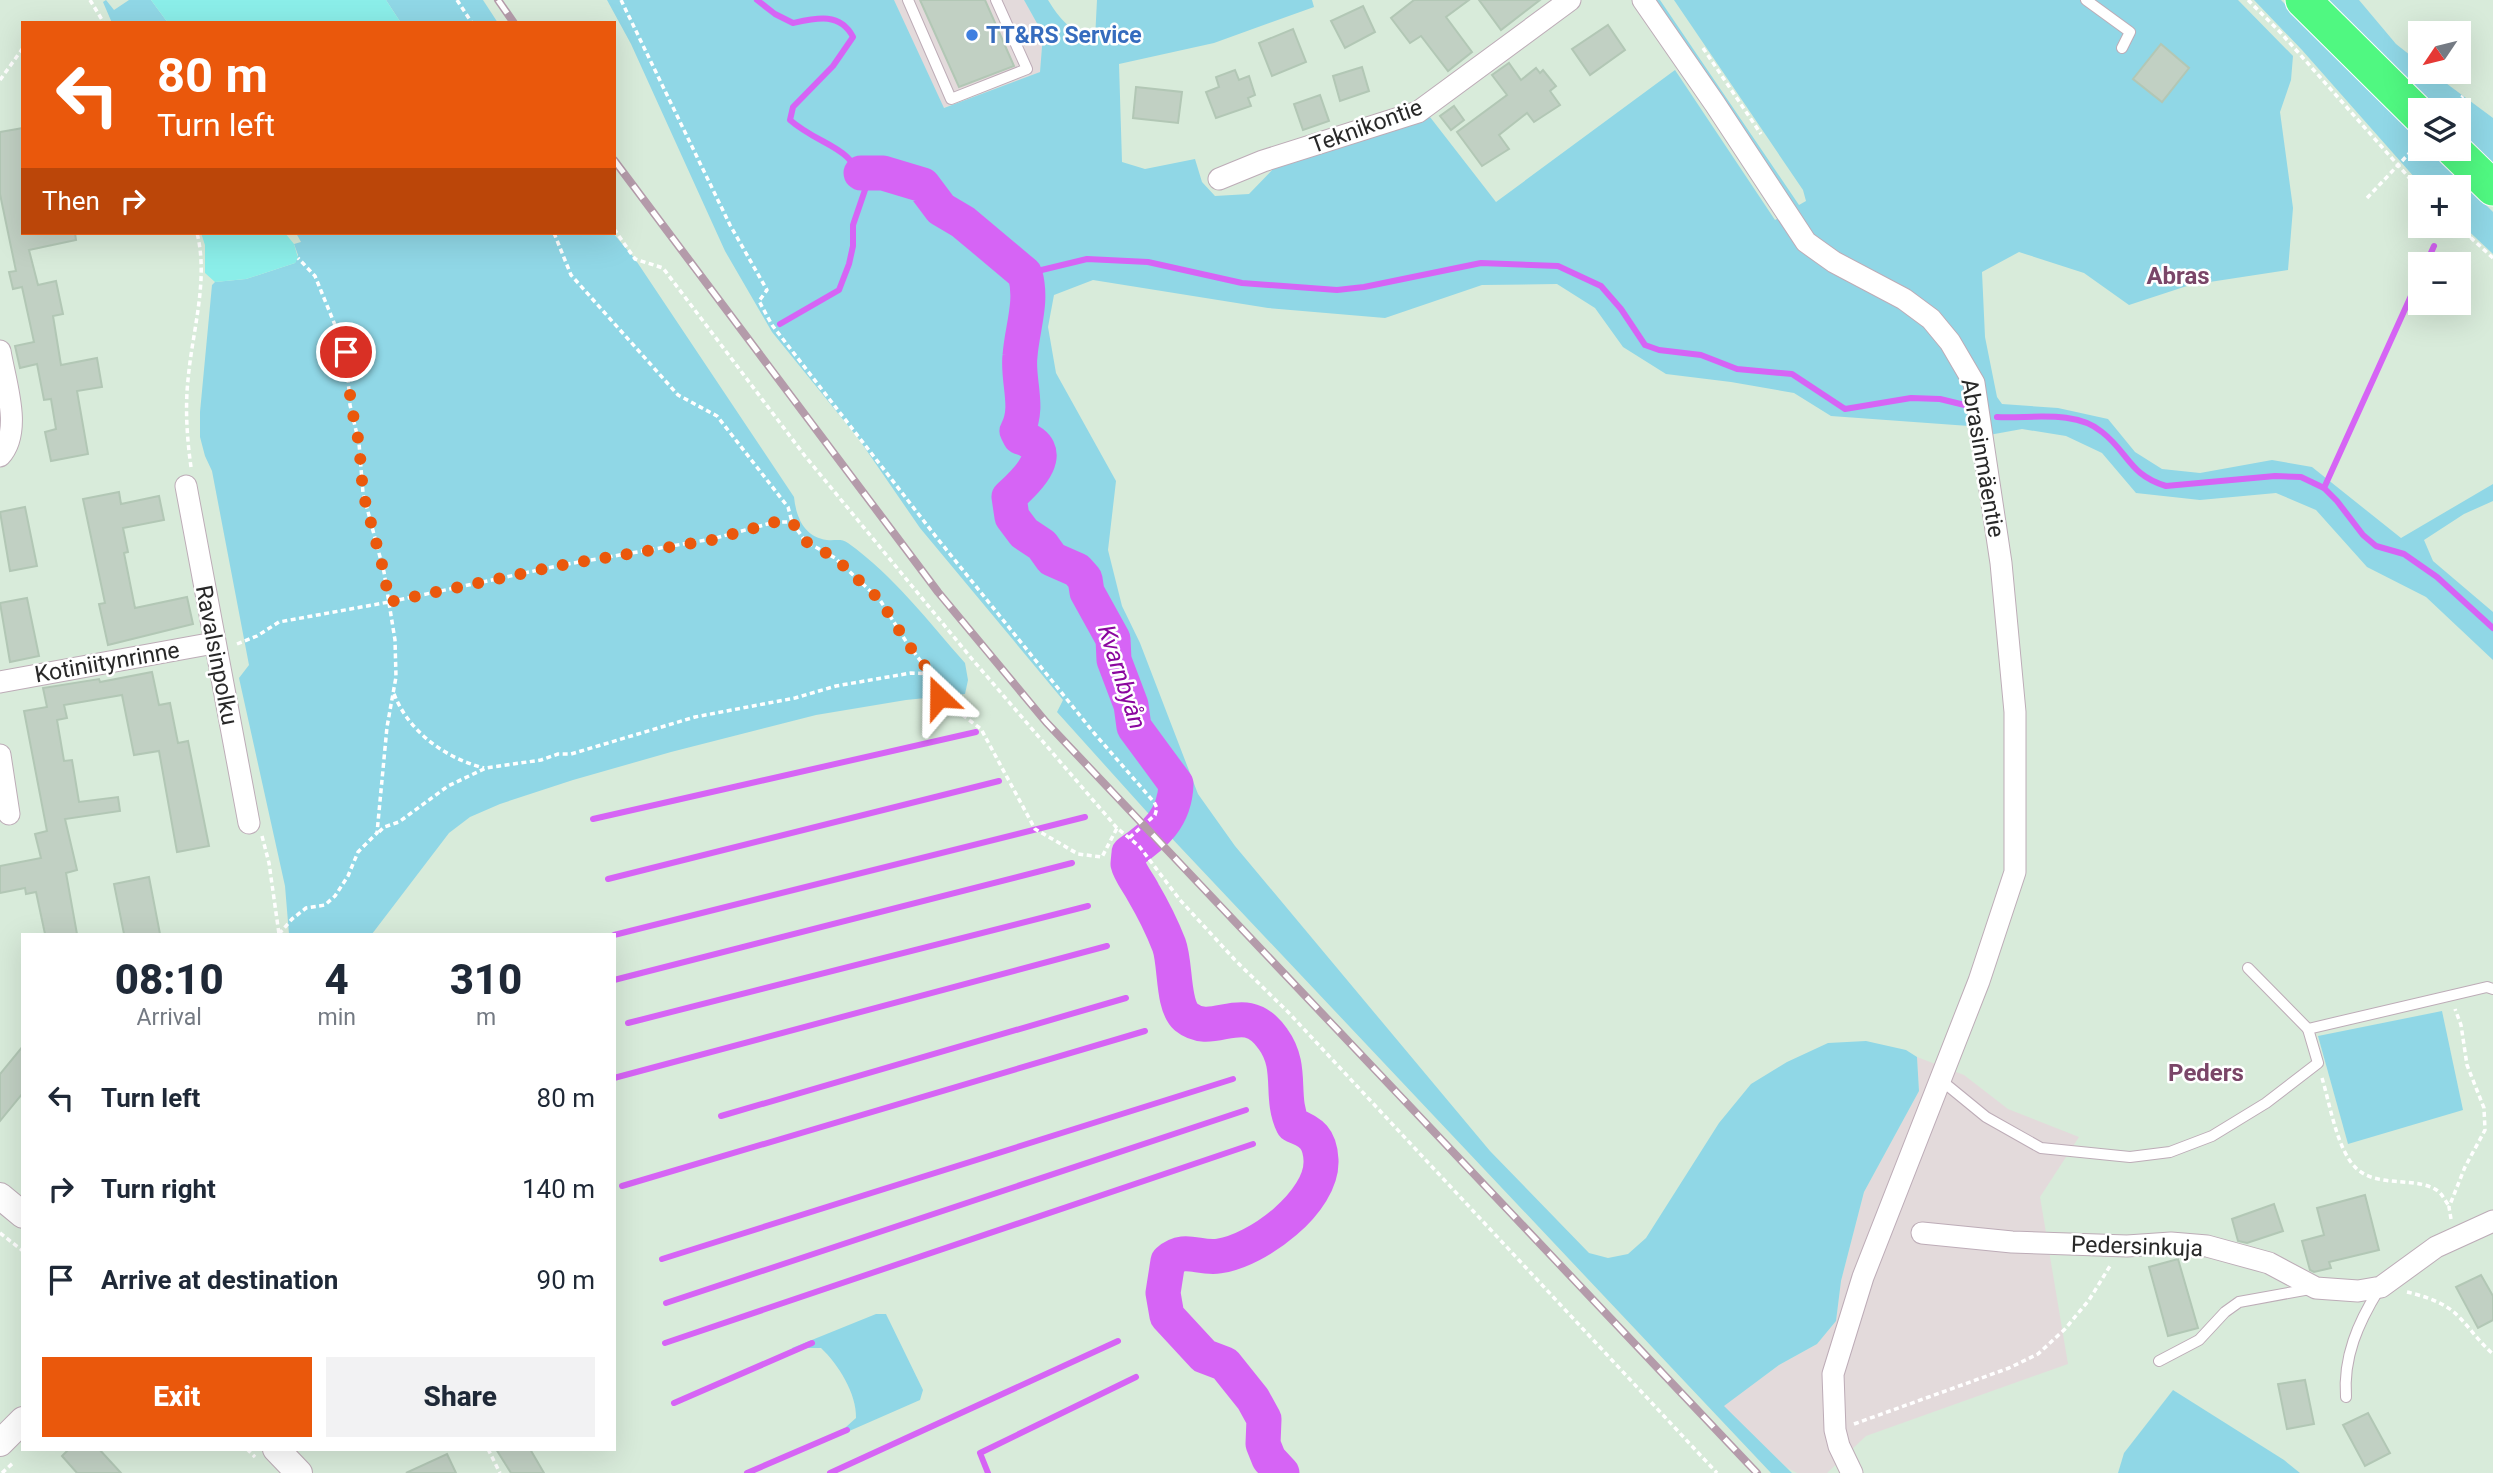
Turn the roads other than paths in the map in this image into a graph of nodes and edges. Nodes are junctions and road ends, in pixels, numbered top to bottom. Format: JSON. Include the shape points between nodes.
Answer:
{"nodes":[{"id":1,"x":908,"y":0,"type":"edge"},
{"id":2,"x":996,"y":0,"type":"edge"},
{"id":3,"x":1570,"y":0,"type":"edge"},
{"id":4,"x":1643,"y":0,"type":"edge"},
{"id":5,"x":2086,"y":0,"type":"edge"},
{"id":6,"x":2303,"y":0,"type":"edge"},
{"id":7,"x":2122,"y":48,"type":"dead end"},
{"id":8,"x":2408,"y":105,"type":"edge"},
{"id":9,"x":2465,"y":161,"type":"edge"},
{"id":10,"x":1219,"y":179,"type":"dead end"},
{"id":11,"x":2493,"y":188,"type":"edge"},
{"id":12,"x":0,"y":351,"type":"edge"},
{"id":13,"x":0,"y":456,"type":"edge"},
{"id":14,"x":186,"y":486,"type":"dead end"},
{"id":15,"x":224,"y":644,"type":"junction"},
{"id":16,"x":0,"y":682,"type":"edge"},
{"id":17,"x":0,"y":755,"type":"edge"},
{"id":18,"x":9,"y":814,"type":"dead end"},
{"id":19,"x":255,"y":827,"type":"road end"},
{"id":20,"x":2248,"y":968,"type":"dead end"},
{"id":21,"x":2493,"y":989,"type":"edge"},
{"id":22,"x":2308,"y":1029,"type":"junction"},
{"id":23,"x":1942,"y":1081,"type":"junction"},
{"id":24,"x":0,"y":1196,"type":"edge"},
{"id":25,"x":21,"y":1213,"type":"edge"},
{"id":26,"x":2493,"y":1222,"type":"edge"},
{"id":27,"x":1922,"y":1233,"type":"dead end"},
{"id":28,"x":2381,"y":1287,"type":"junction"},
{"id":29,"x":2316,"y":1288,"type":"junction"},
{"id":30,"x":2159,"y":1361,"type":"dead end"},
{"id":31,"x":2346,"y":1397,"type":"dead end"},
{"id":32,"x":21,"y":1422,"type":"edge"},
{"id":33,"x":0,"y":1443,"type":"edge"},
{"id":34,"x":278,"y":1451,"type":"edge"},
{"id":35,"x":299,"y":1473,"type":"edge"},
{"id":36,"x":1852,"y":1473,"type":"edge"}],
"edges":[{"from":1,"to":2,"type":"lane","via":[[951,99],[1027,69]]},
{"from":3,"to":10,"type":"street","name":"Teknikontie","via":[[1418,112]]},
{"from":4,"to":23,"type":"street","name":"Abrasinmäentie","via":[[1806,242],[1931,319],[1974,383],[2001,563],[2015,712],[2015,872]]},
{"from":5,"to":7,"type":"lane","via":[[2130,32]]},
{"from":6,"to":8,"type":"main road"},
{"from":9,"to":11,"type":"main road"},
{"from":12,"to":13,"type":"street","via":[[12,424],[10,440]]},
{"from":14,"to":15,"type":"street","name":"Ravalsinpolku"},
{"from":15,"to":16,"type":"street","name":"Kotiniitynrinne"},
{"from":15,"to":19,"type":"street","name":"Ravalsinpolku"},
{"from":17,"to":18,"type":"street"},
{"from":20,"to":22,"type":"lane"},
{"from":21,"to":22,"type":"lane"},
{"from":22,"to":23,"type":"lane","via":[[2318,1063],[2212,1136],[2170,1153],[2130,1157],[2041,1147],[1986,1117]]},
{"from":23,"to":36,"type":"street","name":"Abrasinmäentie","via":[[1863,1277],[1833,1374],[1835,1430]]},
{"from":24,"to":25,"type":"street"},
{"from":26,"to":28,"type":"street","via":[[2436,1247]]},
{"from":27,"to":29,"type":"street","name":"Pedersinkuja","via":[[2012,1242],[2207,1246],[2269,1263]]},
{"from":28,"to":29,"type":"street","name":"Pedersinkuja","via":[[2358,1291]]},
{"from":28,"to":31,"type":"lane","via":[[2348,1354]]},
{"from":29,"to":30,"type":"lane","via":[[2239,1302],[2199,1340]]},
{"from":32,"to":33,"type":"street"},
{"from":34,"to":35,"type":"street"}]}
